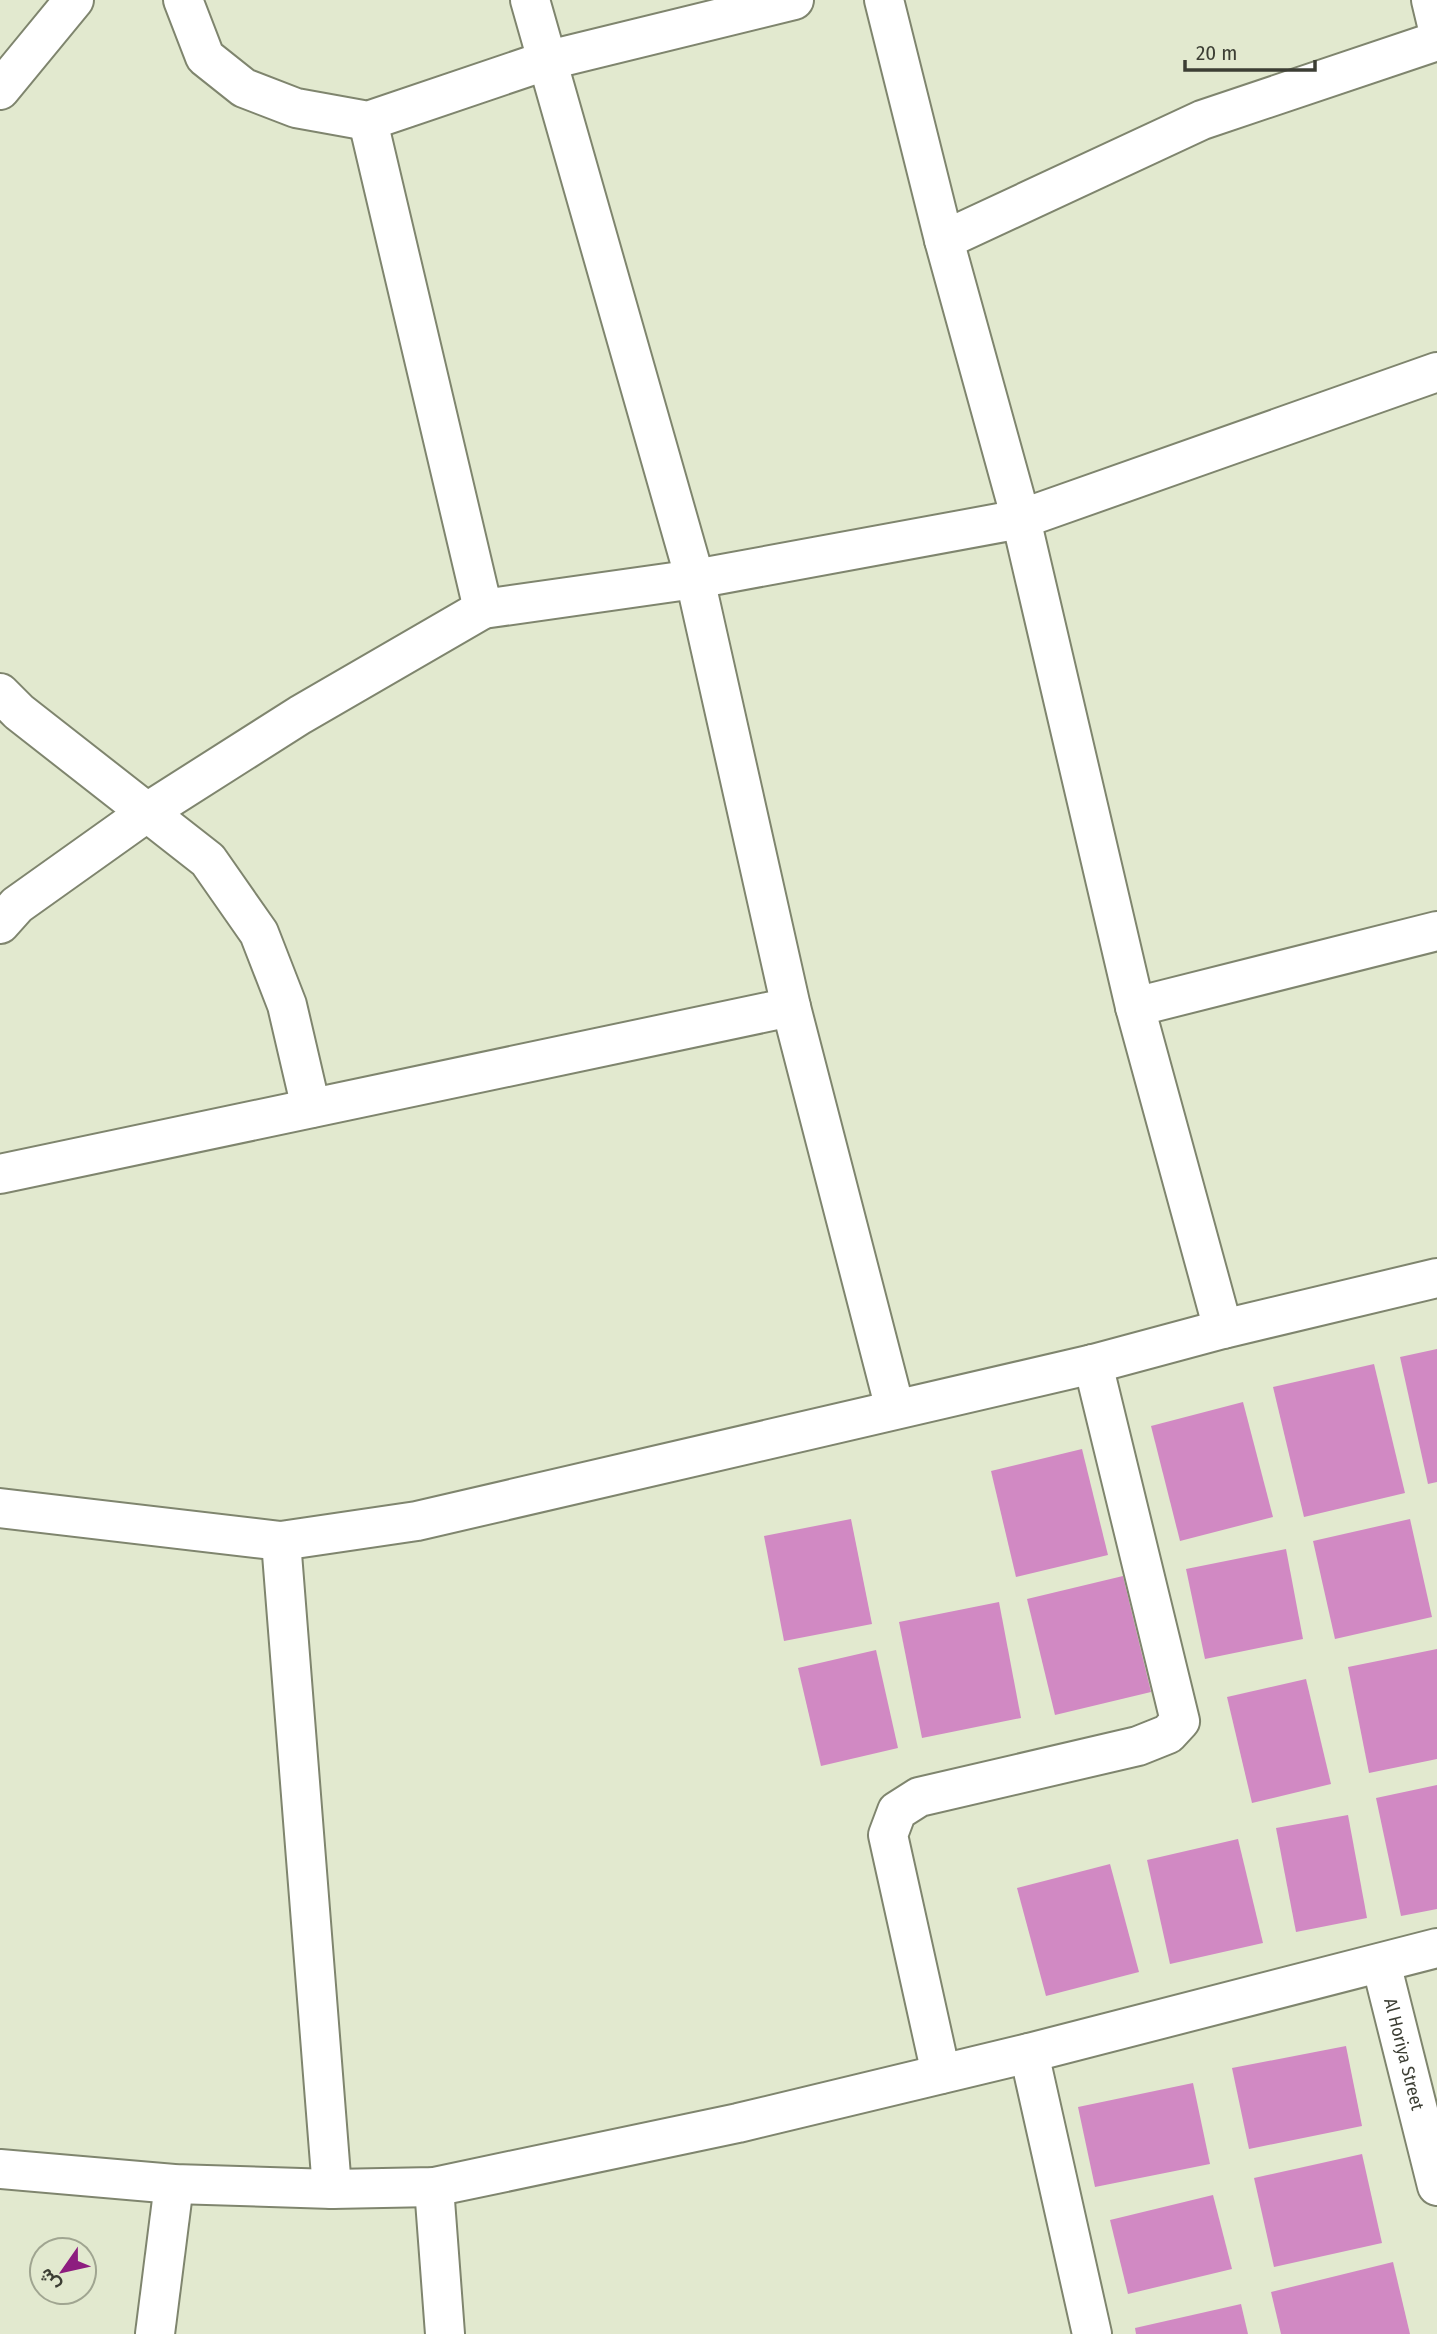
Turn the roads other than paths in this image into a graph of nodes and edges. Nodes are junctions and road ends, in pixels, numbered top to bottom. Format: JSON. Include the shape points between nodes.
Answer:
{"nodes":[{"id":1,"x":74,"y":0,"type":"edge"},
{"id":2,"x":183,"y":0,"type":"edge"},
{"id":3,"x":530,"y":0,"type":"edge"},
{"id":4,"x":794,"y":0,"type":"edge"},
{"id":5,"x":884,"y":0,"type":"edge"},
{"id":6,"x":1431,"y":0,"type":"edge"},
{"id":7,"x":1437,"y":25,"type":"edge"},
{"id":8,"x":1437,"y":41,"type":"edge"},
{"id":9,"x":545,"y":61,"type":"junction"},
{"id":10,"x":0,"y":90,"type":"edge"},
{"id":11,"x":368,"y":121,"type":"junction"},
{"id":12,"x":944,"y":240,"type":"junction"},
{"id":13,"x":1437,"y":372,"type":"edge"},
{"id":14,"x":1021,"y":519,"type":"junction"},
{"id":15,"x":695,"y":579,"type":"junction"},
{"id":16,"x":483,"y":609,"type":"junction"},
{"id":17,"x":0,"y":693,"type":"edge"},
{"id":18,"x":149,"y":811,"type":"junction"},
{"id":19,"x":0,"y":924,"type":"edge"},
{"id":20,"x":1437,"y":930,"type":"edge"},
{"id":21,"x":791,"y":1007,"type":"junction"},
{"id":22,"x":1135,"y":1007,"type":"junction"},
{"id":23,"x":311,"y":1108,"type":"junction"},
{"id":24,"x":0,"y":1174,"type":"edge"},
{"id":25,"x":1437,"y":1278,"type":"edge"},
{"id":26,"x":1223,"y":1329,"type":"junction"},
{"id":27,"x":1093,"y":1364,"type":"junction"},
{"id":28,"x":895,"y":1409,"type":"junction"},
{"id":29,"x":0,"y":1508,"type":"edge"},
{"id":30,"x":281,"y":1541,"type":"junction"},
{"id":31,"x":1437,"y":1948,"type":"edge"},
{"id":32,"x":1381,"y":1963,"type":"junction"},
{"id":33,"x":1030,"y":2053,"type":"junction"},
{"id":34,"x":941,"y":2074,"type":"junction"},
{"id":35,"x":0,"y":2169,"type":"edge"},
{"id":36,"x":174,"y":2183,"type":"junction"},
{"id":37,"x":1437,"y":2186,"type":"edge"},
{"id":38,"x":434,"y":2187,"type":"junction"},
{"id":39,"x":332,"y":2189,"type":"junction"},
{"id":40,"x":155,"y":2334,"type":"edge"},
{"id":41,"x":445,"y":2334,"type":"edge"},
{"id":42,"x":1092,"y":2334,"type":"edge"}],
"edges":[{"from":1,"to":10,"type":"street"},
{"from":2,"to":11,"type":"street","via":[[205,57],[244,88],[296,108]]},
{"from":3,"to":9,"type":"street"},
{"from":4,"to":9,"type":"street"},
{"from":5,"to":12,"type":"street"},
{"from":6,"to":7,"type":"street"},
{"from":8,"to":12,"type":"street","via":[[1202,120]]},
{"from":9,"to":11,"type":"street"},
{"from":9,"to":15,"type":"street"},
{"from":11,"to":16,"type":"street"},
{"from":12,"to":14,"type":"street"},
{"from":13,"to":14,"type":"street"},
{"from":14,"to":15,"type":"street"},
{"from":14,"to":22,"type":"street"},
{"from":15,"to":16,"type":"street"},
{"from":15,"to":21,"type":"street"},
{"from":16,"to":18,"type":"street","via":[[300,715]]},
{"from":17,"to":18,"type":"street"},
{"from":18,"to":19,"type":"street","via":[[17,905]]},
{"from":18,"to":23,"type":"street","via":[[208,860],[259,933],[287,1005]]},
{"from":20,"to":22,"type":"street"},
{"from":21,"to":23,"type":"street"},
{"from":21,"to":28,"type":"street"},
{"from":22,"to":26,"type":"street"},
{"from":23,"to":24,"type":"street"},
{"from":25,"to":26,"type":"street"},
{"from":26,"to":27,"type":"street"},
{"from":27,"to":28,"type":"street"},
{"from":27,"to":34,"type":"street","via":[[1180,1721],[1168,1734],[1138,1746],[919,1797],[897,1811],[888,1835]]},
{"from":28,"to":30,"type":"street","via":[[417,1521]]},
{"from":29,"to":30,"type":"street"},
{"from":30,"to":39,"type":"street"},
{"from":31,"to":32,"type":"street"},
{"from":32,"to":33,"type":"street"},
{"from":32,"to":37,"type":"street","name":"Al Horiya Street"},
{"from":33,"to":34,"type":"street"},
{"from":33,"to":42,"type":"street"},
{"from":34,"to":38,"type":"street","via":[[738,2123]]},
{"from":35,"to":36,"type":"street"},
{"from":36,"to":39,"type":"street"},
{"from":36,"to":40,"type":"street"},
{"from":38,"to":39,"type":"street"},
{"from":38,"to":41,"type":"street"}]}
